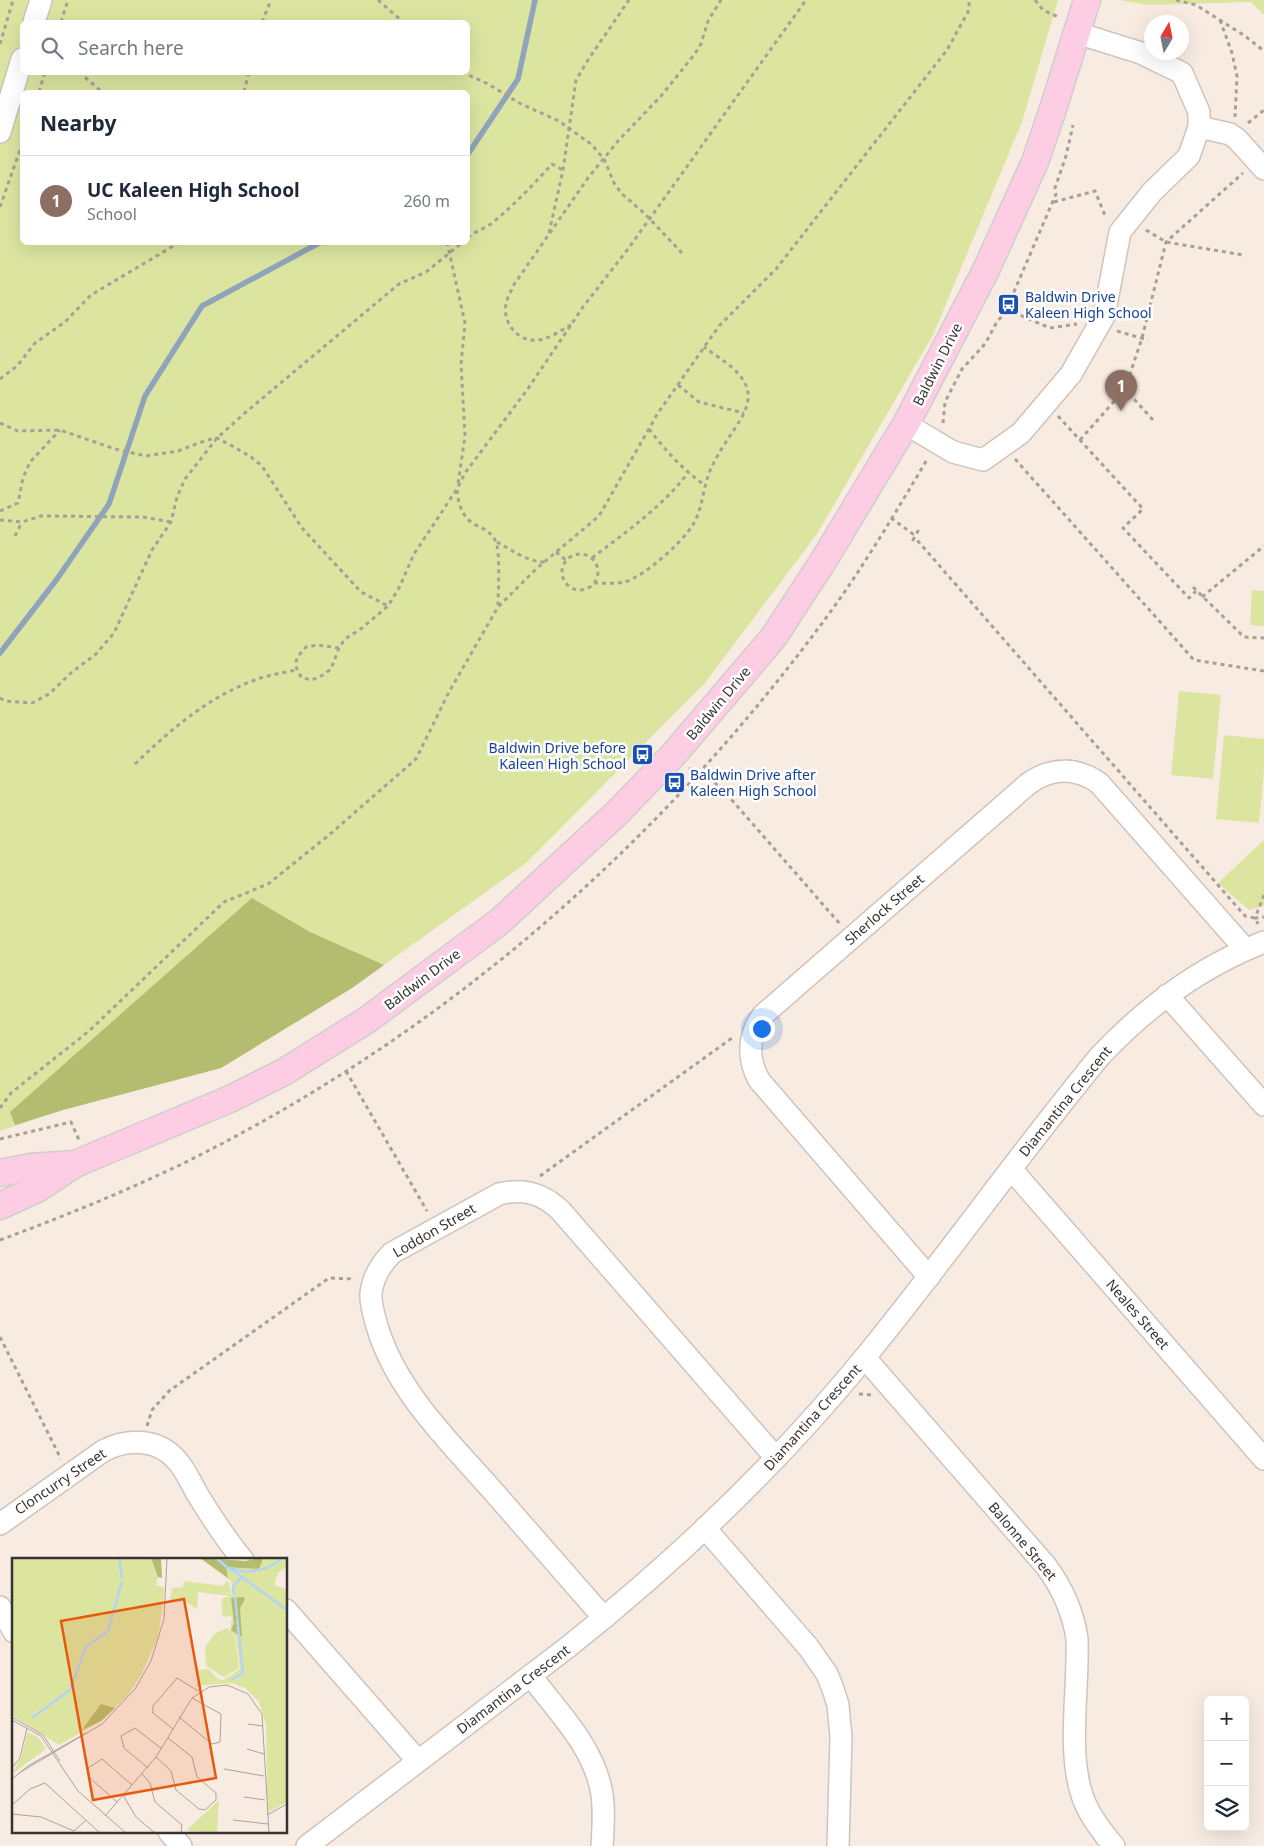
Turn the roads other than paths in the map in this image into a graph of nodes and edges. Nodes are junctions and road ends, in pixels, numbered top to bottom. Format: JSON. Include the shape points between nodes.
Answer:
{"nodes":[{"id":1,"x":40,"y":0,"type":"edge"},
{"id":2,"x":1087,"y":0,"type":"edge"},
{"id":3,"x":35,"y":20,"type":"edge"},
{"id":4,"x":1077,"y":33,"type":"junction"},
{"id":5,"x":20,"y":66,"type":"edge"},
{"id":6,"x":1199,"y":127,"type":"junction"},
{"id":7,"x":0,"y":132,"type":"edge"},
{"id":8,"x":1260,"y":165,"type":"edge"},
{"id":9,"x":906,"y":424,"type":"junction"},
{"id":10,"x":1257,"y":941,"type":"edge"},
{"id":11,"x":1167,"y":995,"type":"junction"},
{"id":12,"x":1264,"y":1105,"type":"edge"},
{"id":13,"x":82,"y":1161,"type":"junction"},
{"id":14,"x":1011,"y":1169,"type":"junction"},
{"id":15,"x":0,"y":1173,"type":"edge"},
{"id":16,"x":0,"y":1206,"type":"edge"},
{"id":17,"x":929,"y":1277,"type":"junction"},
{"id":18,"x":865,"y":1358,"type":"junction"},
{"id":19,"x":776,"y":1458,"type":"junction"},
{"id":20,"x":1264,"y":1459,"type":"edge"},
{"id":21,"x":0,"y":1524,"type":"edge"},
{"id":22,"x":705,"y":1528,"type":"junction"},
{"id":23,"x":242,"y":1558,"type":"edge"},
{"id":24,"x":0,"y":1607,"type":"edge"},
{"id":25,"x":288,"y":1612,"type":"edge"},
{"id":26,"x":604,"y":1618,"type":"junction"},
{"id":27,"x":12,"y":1628,"type":"edge"},
{"id":28,"x":531,"y":1676,"type":"junction"},
{"id":29,"x":418,"y":1761,"type":"junction"},
{"id":30,"x":171,"y":1834,"type":"edge"},
{"id":31,"x":181,"y":1846,"type":"edge"},
{"id":32,"x":307,"y":1846,"type":"edge"},
{"id":33,"x":602,"y":1846,"type":"edge"},
{"id":34,"x":838,"y":1846,"type":"edge"},
{"id":35,"x":1114,"y":1846,"type":"edge"}],
"edges":[{"from":1,"to":3,"type":"street"},
{"from":2,"to":4,"type":"main road","name":"Baldwin Drive"},
{"from":4,"to":6,"type":"street","via":[[1141,53],[1182,73],[1199,112]]},
{"from":4,"to":9,"type":"main road","name":"Baldwin Drive","via":[[1035,162],[986,270]]},
{"from":5,"to":7,"type":"street"},
{"from":6,"to":8,"type":"street","via":[[1237,138]]},
{"from":6,"to":9,"type":"street","via":[[1189,156],[1152,192],[1120,232],[1104,316],[1071,374],[1021,433],[983,460],[953,452]]},
{"from":9,"to":13,"type":"main road","name":"Baldwin Drive","via":[[773,638],[674,754],[617,813],[499,922],[367,1020],[284,1072],[230,1099]]},
{"from":10,"to":11,"type":"street","name":"Diamantina Crescent"},
{"from":10,"to":17,"type":"street","name":"Sherlock Street","via":[[1106,789],[1091,777],[1063,770],[1044,774],[1028,784],[770,1009],[758,1022],[752,1038],[750,1056],[755,1073],[764,1088]]},
{"from":11,"to":12,"type":"street"},
{"from":11,"to":14,"type":"street","name":"Diamantina Crescent","via":[[1100,1056]]},
{"from":13,"to":15,"type":"main road","name":"Baldwin Drive"},
{"from":13,"to":16,"type":"main road","name":"Baldwin Drive","via":[[39,1188]]},
{"from":14,"to":17,"type":"street","name":"Diamantina Crescent"},
{"from":14,"to":20,"type":"street","name":"Neales Street"},
{"from":17,"to":18,"type":"street","name":"Diamantina Crescent"},
{"from":18,"to":19,"type":"street","name":"Diamantina Crescent"},
{"from":18,"to":35,"type":"street","name":"Balonne Street","via":[[1046,1566],[1064,1593],[1077,1639],[1075,1748],[1078,1780],[1088,1810]]},
{"from":19,"to":22,"type":"street","name":"Diamantina Crescent"},
{"from":19,"to":26,"type":"street","name":"Loddon Street","via":[[560,1210],[545,1198],[518,1191],[499,1194],[400,1248],[385,1260],[372,1290],[373,1311],[400,1377],[413,1397]]},
{"from":21,"to":23,"type":"street","name":"Cloncurry Street","via":[[111,1446],[142,1442],[157,1446],[180,1463],[215,1522]]},
{"from":22,"to":26,"type":"street","name":"Diamantina Crescent"},
{"from":22,"to":34,"type":"street","via":[[809,1648],[833,1689],[841,1737]]},
{"from":24,"to":27,"type":"street"},
{"from":25,"to":29,"type":"street"},
{"from":26,"to":28,"type":"street","name":"Diamantina Crescent"},
{"from":28,"to":29,"type":"street","name":"Diamantina Crescent"},
{"from":28,"to":33,"type":"street","via":[[592,1762],[603,1804]]},
{"from":29,"to":32,"type":"street","name":"Diamantina Crescent"},
{"from":30,"to":31,"type":"street"}]}
